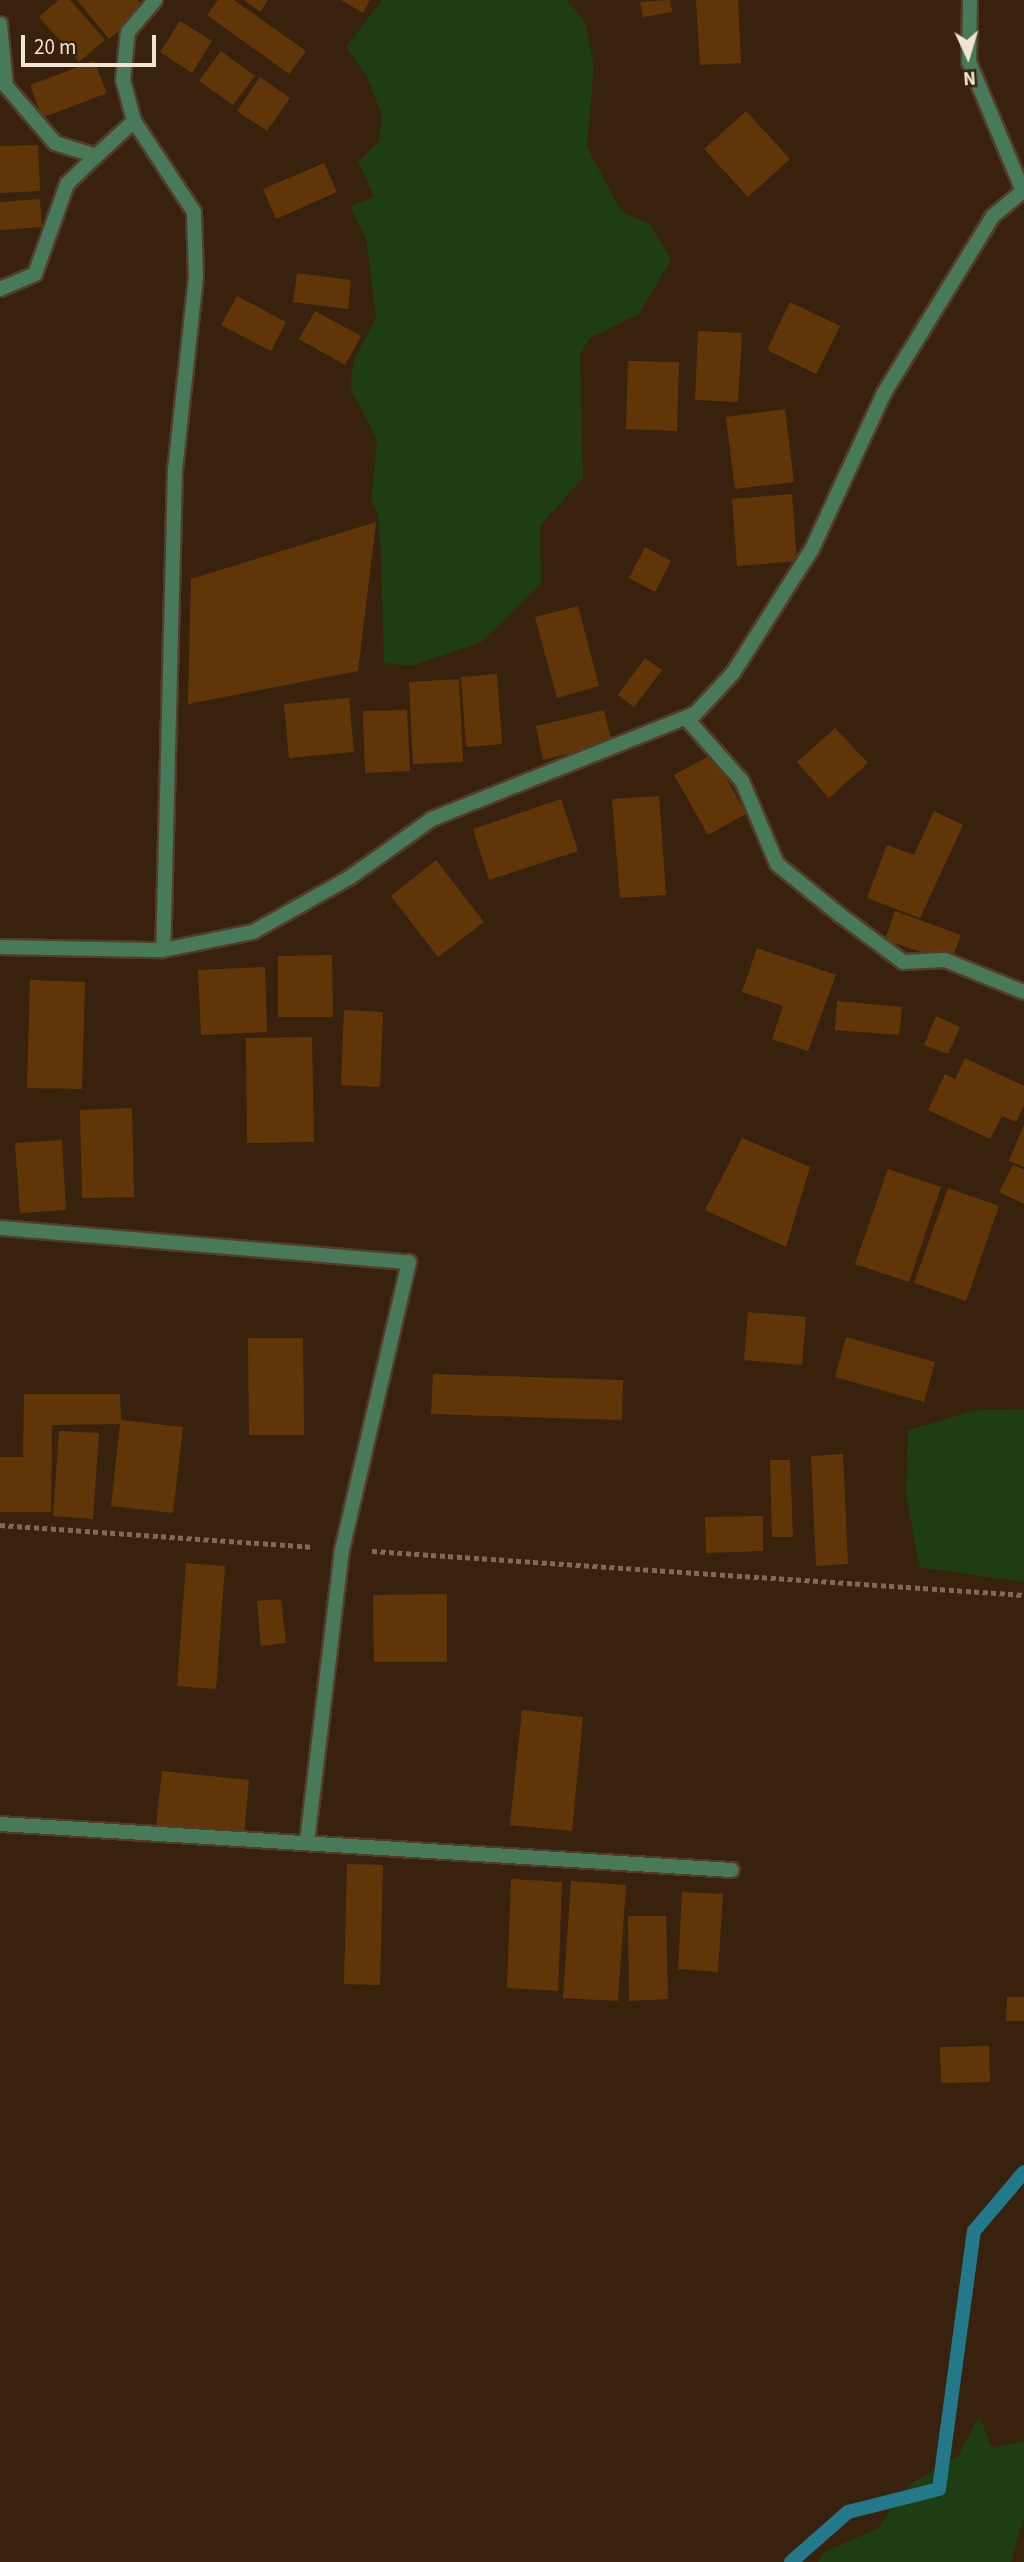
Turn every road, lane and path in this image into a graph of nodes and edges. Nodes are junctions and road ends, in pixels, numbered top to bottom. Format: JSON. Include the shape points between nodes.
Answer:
{"nodes":[{"id":1,"x":155,"y":0,"type":"edge"},
{"id":2,"x":970,"y":0,"type":"edge"},
{"id":3,"x":0,"y":24,"type":"edge"},
{"id":4,"x":134,"y":121,"type":"junction"},
{"id":5,"x":96,"y":156,"type":"junction"},
{"id":6,"x":1023,"y":190,"type":"edge"},
{"id":7,"x":0,"y":289,"type":"edge"},
{"id":8,"x":686,"y":718,"type":"junction"},
{"id":9,"x":0,"y":947,"type":"edge"},
{"id":10,"x":163,"y":950,"type":"junction"},
{"id":11,"x":1024,"y":992,"type":"edge"},
{"id":12,"x":0,"y":1228,"type":"edge"},
{"id":13,"x":0,"y":1525,"type":"edge"},
{"id":14,"x":342,"y":1549,"type":"junction"},
{"id":15,"x":1024,"y":1595,"type":"edge"},
{"id":16,"x":0,"y":1824,"type":"edge"},
{"id":17,"x":307,"y":1843,"type":"junction"},
{"id":18,"x":732,"y":1870,"type":"dead end"}],
"edges":[{"from":1,"to":4,"type":"street","via":[[128,32],[123,80]]},
{"from":2,"to":6,"type":"street","via":[[969,62]]},
{"from":3,"to":5,"type":"street","via":[[6,86],[55,144]]},
{"from":4,"to":5,"type":"street"},
{"from":4,"to":10,"type":"street","via":[[194,212],[195,225],[196,277],[175,469]]},
{"from":5,"to":7,"type":"street","via":[[67,184],[35,274]]},
{"from":6,"to":8,"type":"street","via":[[993,216],[884,393],[812,549],[740,662],[695,714]]},
{"from":8,"to":10,"type":"street","via":[[432,819],[349,878],[253,932]]},
{"from":8,"to":11,"type":"street","via":[[742,782],[777,864],[830,907],[903,962],[945,960]]},
{"from":9,"to":10,"type":"street"},
{"from":12,"to":14,"type":"street","via":[[410,1262]]},
{"from":13,"to":14,"type":"path"},
{"from":14,"to":15,"type":"path"},
{"from":14,"to":17,"type":"street"},
{"from":16,"to":17,"type":"street"},
{"from":17,"to":18,"type":"street"}]}
